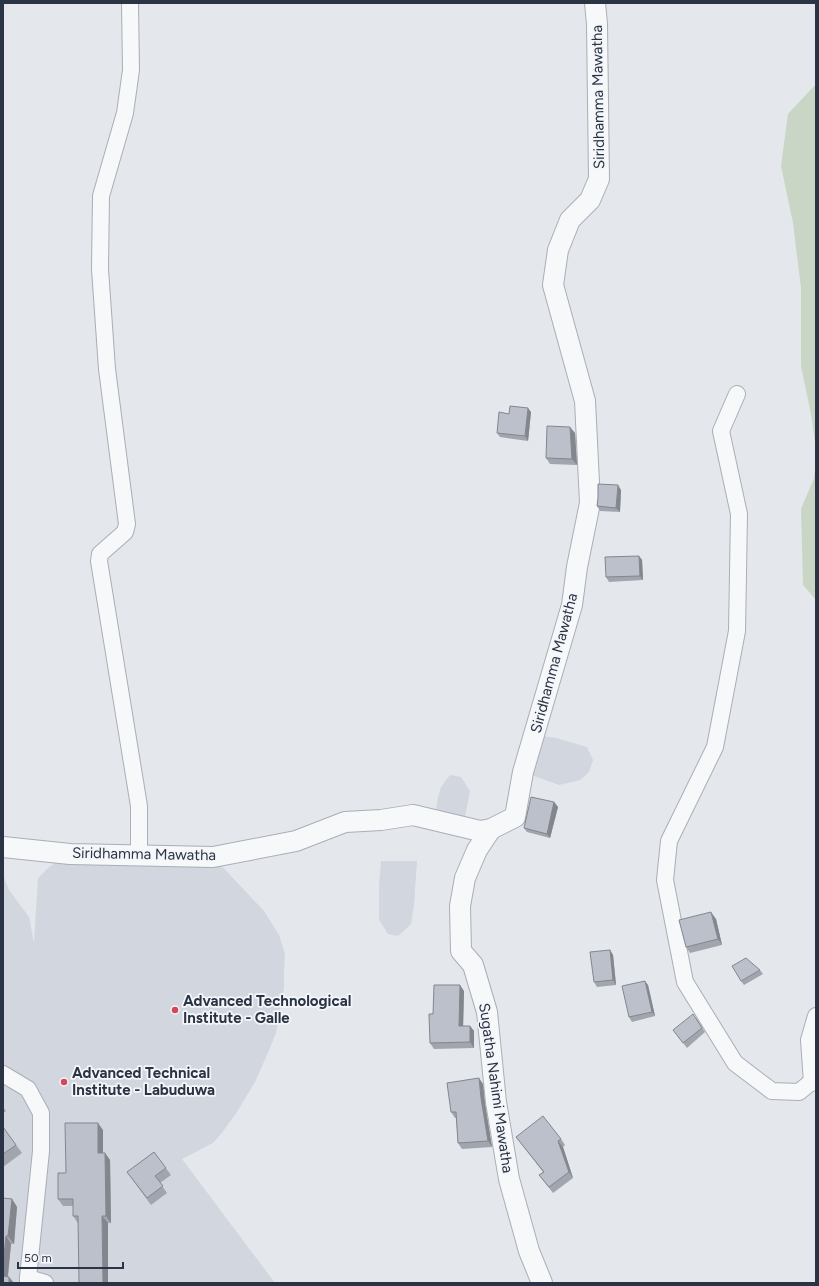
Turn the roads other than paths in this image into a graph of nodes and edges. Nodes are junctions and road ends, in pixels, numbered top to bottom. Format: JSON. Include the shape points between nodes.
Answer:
{"nodes":[{"id":1,"x":130,"y":3,"type":"edge"},
{"id":2,"x":595,"y":3,"type":"edge"},
{"id":3,"x":737,"y":394,"type":"dead end"},
{"id":4,"x":490,"y":829,"type":"junction"},
{"id":5,"x":3,"y":847,"type":"edge"},
{"id":6,"x":139,"y":856,"type":"junction"},
{"id":7,"x":816,"y":1016,"type":"edge"},
{"id":8,"x":3,"y":1074,"type":"edge"},
{"id":9,"x":814,"y":1081,"type":"edge"},
{"id":10,"x":28,"y":1281,"type":"edge"},
{"id":11,"x":45,"y":1283,"type":"edge"},
{"id":12,"x":542,"y":1283,"type":"edge"}],
"edges":[{"from":1,"to":6,"type":"street","via":[[131,70],[125,113],[101,196],[100,269],[107,369],[127,524],[125,532],[100,554],[99,562],[139,806]]},
{"from":2,"to":4,"type":"street","name":"Siridhamma Mawatha","via":[[599,179],[590,200],[570,220],[558,250],[553,286],[585,401],[590,503],[572,605],[524,772],[514,817]]},
{"from":3,"to":9,"type":"street","via":[[722,431],[739,514],[737,631],[715,747],[669,841],[665,880],[685,982],[735,1063],[772,1091],[800,1092]]},
{"from":4,"to":6,"type":"street","name":"Siridhamma Mawatha","via":[[480,831],[414,815],[346,822],[296,841],[213,857]]},
{"from":4,"to":12,"type":"street","name":"Sugatha Nahimi Mawatha","via":[[477,850],[465,878],[460,906],[461,951],[473,965],[487,1012],[496,1102],[509,1179],[529,1251]]},
{"from":5,"to":6,"type":"street","name":"Siridhamma Mawatha","via":[[70,854]]},
{"from":7,"to":9,"type":"street","via":[[809,1040]]},
{"from":8,"to":10,"type":"street","via":[[28,1089],[41,1113],[41,1151]]},
{"from":10,"to":11,"type":"street"}]}
